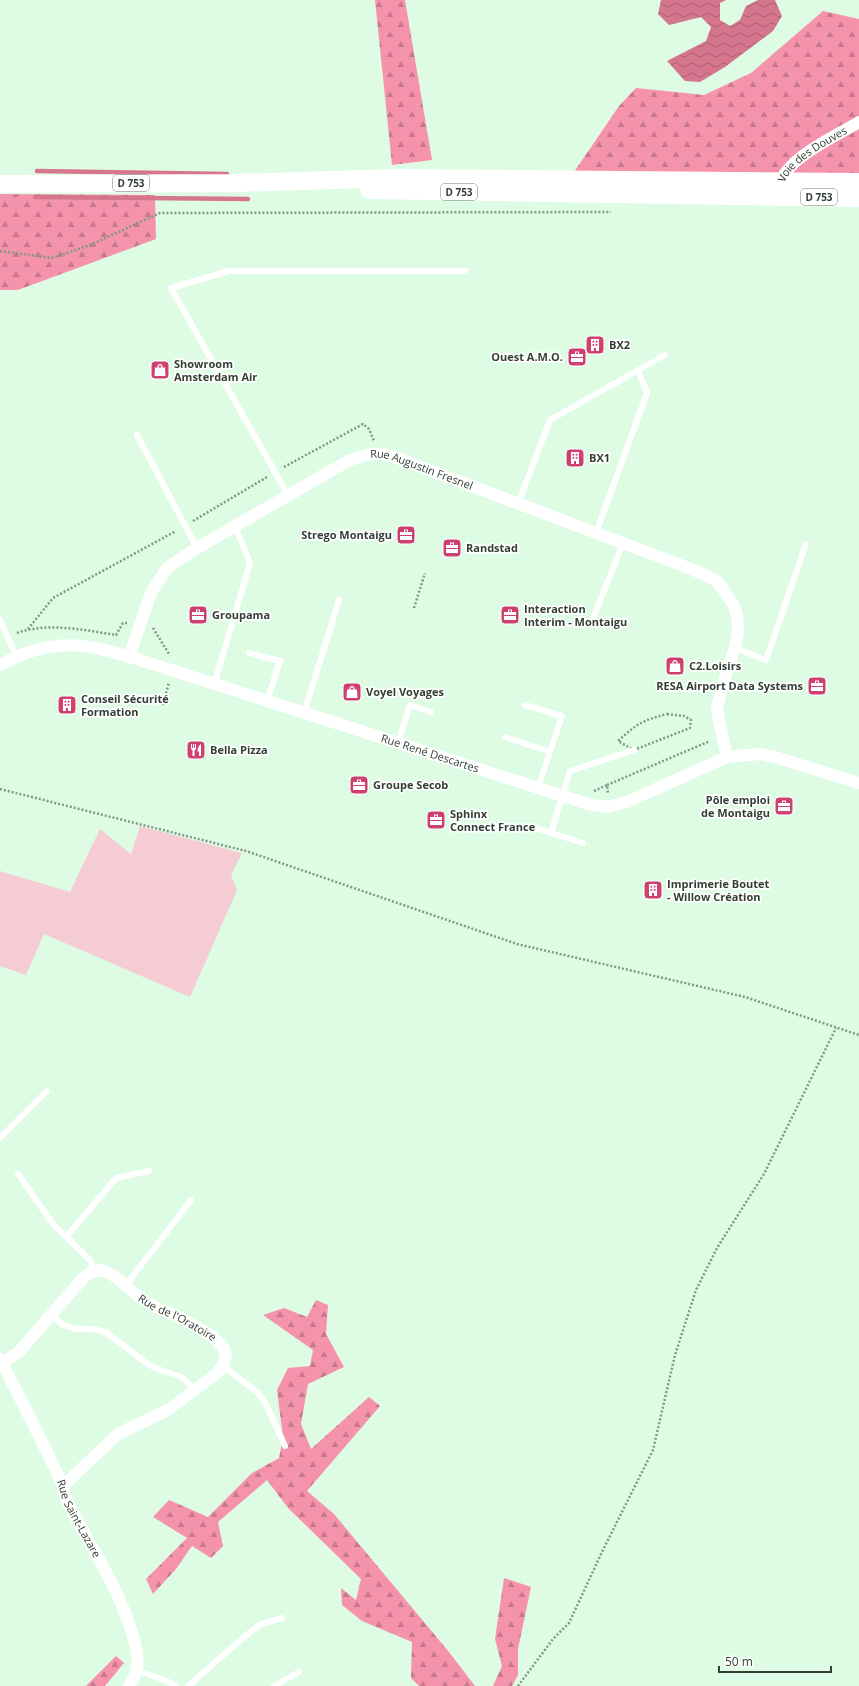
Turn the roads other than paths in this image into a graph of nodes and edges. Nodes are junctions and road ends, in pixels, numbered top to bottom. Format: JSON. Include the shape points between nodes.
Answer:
{"nodes":[{"id":1,"x":859,"y":122,"type":"edge"},
{"id":2,"x":0,"y":182,"type":"edge"},
{"id":3,"x":859,"y":182,"type":"edge"},
{"id":4,"x":780,"y":188,"type":"junction"},
{"id":5,"x":859,"y":198,"type":"edge"},
{"id":6,"x":466,"y":271,"type":"dead end"},
{"id":7,"x":665,"y":355,"type":"dead end"},
{"id":8,"x":638,"y":370,"type":"junction"},
{"id":9,"x":137,"y":435,"type":"dead end"},
{"id":10,"x":288,"y":495,"type":"junction"},
{"id":11,"x":518,"y":504,"type":"junction"},
{"id":12,"x":236,"y":526,"type":"junction"},
{"id":13,"x":596,"y":533,"type":"junction"},
{"id":14,"x":623,"y":543,"type":"junction"},
{"id":15,"x":806,"y":544,"type":"dead end"},
{"id":16,"x":197,"y":548,"type":"junction"},
{"id":17,"x":339,"y":600,"type":"dead end"},
{"id":18,"x":594,"y":616,"type":"dead end"},
{"id":19,"x":0,"y":620,"type":"edge"},
{"id":20,"x":735,"y":648,"type":"junction"},
{"id":21,"x":248,"y":653,"type":"dead end"},
{"id":22,"x":16,"y":656,"type":"junction"},
{"id":23,"x":129,"y":657,"type":"junction"},
{"id":24,"x":0,"y":665,"type":"edge"},
{"id":25,"x":214,"y":685,"type":"junction"},
{"id":26,"x":267,"y":702,"type":"junction"},
{"id":27,"x":525,"y":705,"type":"dead end"},
{"id":28,"x":431,"y":712,"type":"dead end"},
{"id":29,"x":304,"y":714,"type":"junction"},
{"id":30,"x":505,"y":737,"type":"dead end"},
{"id":31,"x":398,"y":743,"type":"junction"},
{"id":32,"x":634,"y":750,"type":"road end"},
{"id":33,"x":550,"y":752,"type":"junction"},
{"id":34,"x":727,"y":757,"type":"junction"},
{"id":35,"x":859,"y":783,"type":"edge"},
{"id":36,"x":538,"y":788,"type":"junction"},
{"id":37,"x":563,"y":796,"type":"junction"},
{"id":38,"x":529,"y":826,"type":"dead end"},
{"id":39,"x":551,"y":833,"type":"junction"},
{"id":40,"x":583,"y":842,"type":"dead end"},
{"id":41,"x":47,"y":1091,"type":"dead end"},
{"id":42,"x":0,"y":1138,"type":"edge"},
{"id":43,"x":149,"y":1171,"type":"dead end"},
{"id":44,"x":18,"y":1174,"type":"dead end"},
{"id":45,"x":191,"y":1200,"type":"dead end"},
{"id":46,"x":67,"y":1236,"type":"junction"},
{"id":47,"x":95,"y":1271,"type":"junction"},
{"id":48,"x":126,"y":1285,"type":"junction"},
{"id":49,"x":52,"y":1315,"type":"junction"},
{"id":50,"x":1,"y":1361,"type":"edge"},
{"id":51,"x":223,"y":1366,"type":"junction"},
{"id":52,"x":194,"y":1389,"type":"junction"},
{"id":53,"x":285,"y":1446,"type":"dead end"},
{"id":54,"x":63,"y":1486,"type":"junction"},
{"id":55,"x":282,"y":1618,"type":"dead end"},
{"id":56,"x":137,"y":1670,"type":"junction"},
{"id":57,"x":299,"y":1672,"type":"dead end"},
{"id":58,"x":130,"y":1684,"type":"edge"},
{"id":59,"x":176,"y":1686,"type":"edge"},
{"id":60,"x":188,"y":1686,"type":"edge"},
{"id":61,"x":274,"y":1686,"type":"edge"}],
"edges":[{"from":1,"to":4,"type":"street","name":"Voie des Douves","via":[[798,158]]},
{"from":2,"to":4,"type":"main road","number":"D 753","via":[[234,183],[396,178],[700,179]]},
{"from":3,"to":4,"type":"main road","number":"D 753"},
{"from":4,"to":5,"type":"main road","number":"D 753"},
{"from":6,"to":10,"type":"lane","via":[[229,271],[171,288]]},
{"from":7,"to":8,"type":"lane"},
{"from":8,"to":11,"type":"lane","via":[[550,420]]},
{"from":8,"to":13,"type":"lane","via":[[647,393]]},
{"from":9,"to":16,"type":"lane"},
{"from":10,"to":11,"type":"street","name":"Rue Augustin Fresnel","via":[[348,461],[364,454],[378,453],[409,462]]},
{"from":10,"to":12,"type":"street","name":"Rue Augustin Fresnel"},
{"from":11,"to":13,"type":"street","name":"Rue Augustin Fresnel"},
{"from":12,"to":16,"type":"street","name":"Rue Augustin Fresnel"},
{"from":12,"to":25,"type":"lane","via":[[250,563]]},
{"from":13,"to":14,"type":"street","name":"Rue Augustin Fresnel"},
{"from":14,"to":18,"type":"lane"},
{"from":14,"to":20,"type":"street","name":"Rue Augustin Fresnel","via":[[717,581],[730,598],[737,615]]},
{"from":15,"to":20,"type":"lane","via":[[766,660]]},
{"from":16,"to":23,"type":"street","name":"Rue Augustin Fresnel","via":[[167,568],[150,593]]},
{"from":17,"to":29,"type":"lane"},
{"from":19,"to":22,"type":"lane"},
{"from":20,"to":34,"type":"street","name":"Rue Augustin Fresnel","via":[[717,708]]},
{"from":21,"to":26,"type":"lane","via":[[280,661]]},
{"from":22,"to":23,"type":"street","via":[[43,647],[66,645],[93,646]]},
{"from":22,"to":24,"type":"street"},
{"from":23,"to":25,"type":"street","name":"Rue René Descartes"},
{"from":25,"to":26,"type":"street","name":"Rue René Descartes"},
{"from":26,"to":29,"type":"street","name":"Rue René Descartes"},
{"from":27,"to":33,"type":"lane","via":[[562,716]]},
{"from":28,"to":31,"type":"lane","via":[[410,705]]},
{"from":29,"to":31,"type":"street","name":"Rue René Descartes"},
{"from":30,"to":33,"type":"lane"},
{"from":31,"to":36,"type":"street","name":"Rue René Descartes"},
{"from":32,"to":37,"type":"lane","via":[[570,772]]},
{"from":33,"to":36,"type":"lane"},
{"from":34,"to":35,"type":"street","name":"Rue René Descartes","via":[[759,754],[770,756]]},
{"from":34,"to":37,"type":"street","name":"Rue René Descartes","via":[[627,802],[608,806],[588,804]]},
{"from":36,"to":37,"type":"street","name":"Rue René Descartes"},
{"from":37,"to":39,"type":"lane"},
{"from":38,"to":39,"type":"lane"},
{"from":39,"to":40,"type":"lane"},
{"from":41,"to":42,"type":"lane"},
{"from":43,"to":46,"type":"lane","via":[[116,1178]]},
{"from":44,"to":46,"type":"lane","via":[[53,1224]]},
{"from":45,"to":48,"type":"lane"},
{"from":46,"to":47,"type":"lane","via":[[90,1260]]},
{"from":47,"to":48,"type":"street","name":"Rue de l'Oratoire","via":[[102,1270]]},
{"from":47,"to":49,"type":"street","via":[[84,1278]]},
{"from":48,"to":51,"type":"street","name":"Rue de l'Oratoire","via":[[155,1307],[212,1336],[223,1347],[226,1355]]},
{"from":49,"to":50,"type":"street","via":[[19,1352]]},
{"from":49,"to":52,"type":"lane","via":[[63,1325],[106,1332],[149,1365],[182,1377]]},
{"from":50,"to":54,"type":"street","name":"Rue Saint-Lazare"},
{"from":51,"to":52,"type":"street"},
{"from":51,"to":53,"type":"lane","via":[[258,1393],[265,1402]]},
{"from":52,"to":54,"type":"street","via":[[168,1410],[117,1435]]},
{"from":54,"to":56,"type":"street","name":"Rue Saint-Lazare","via":[[68,1503],[102,1565],[128,1622],[136,1649]]},
{"from":55,"to":60,"type":"lane","via":[[261,1624]]},
{"from":56,"to":58,"type":"street","name":"Rue Saint-Lazare"},
{"from":56,"to":59,"type":"lane"},
{"from":57,"to":61,"type":"lane"}]}
